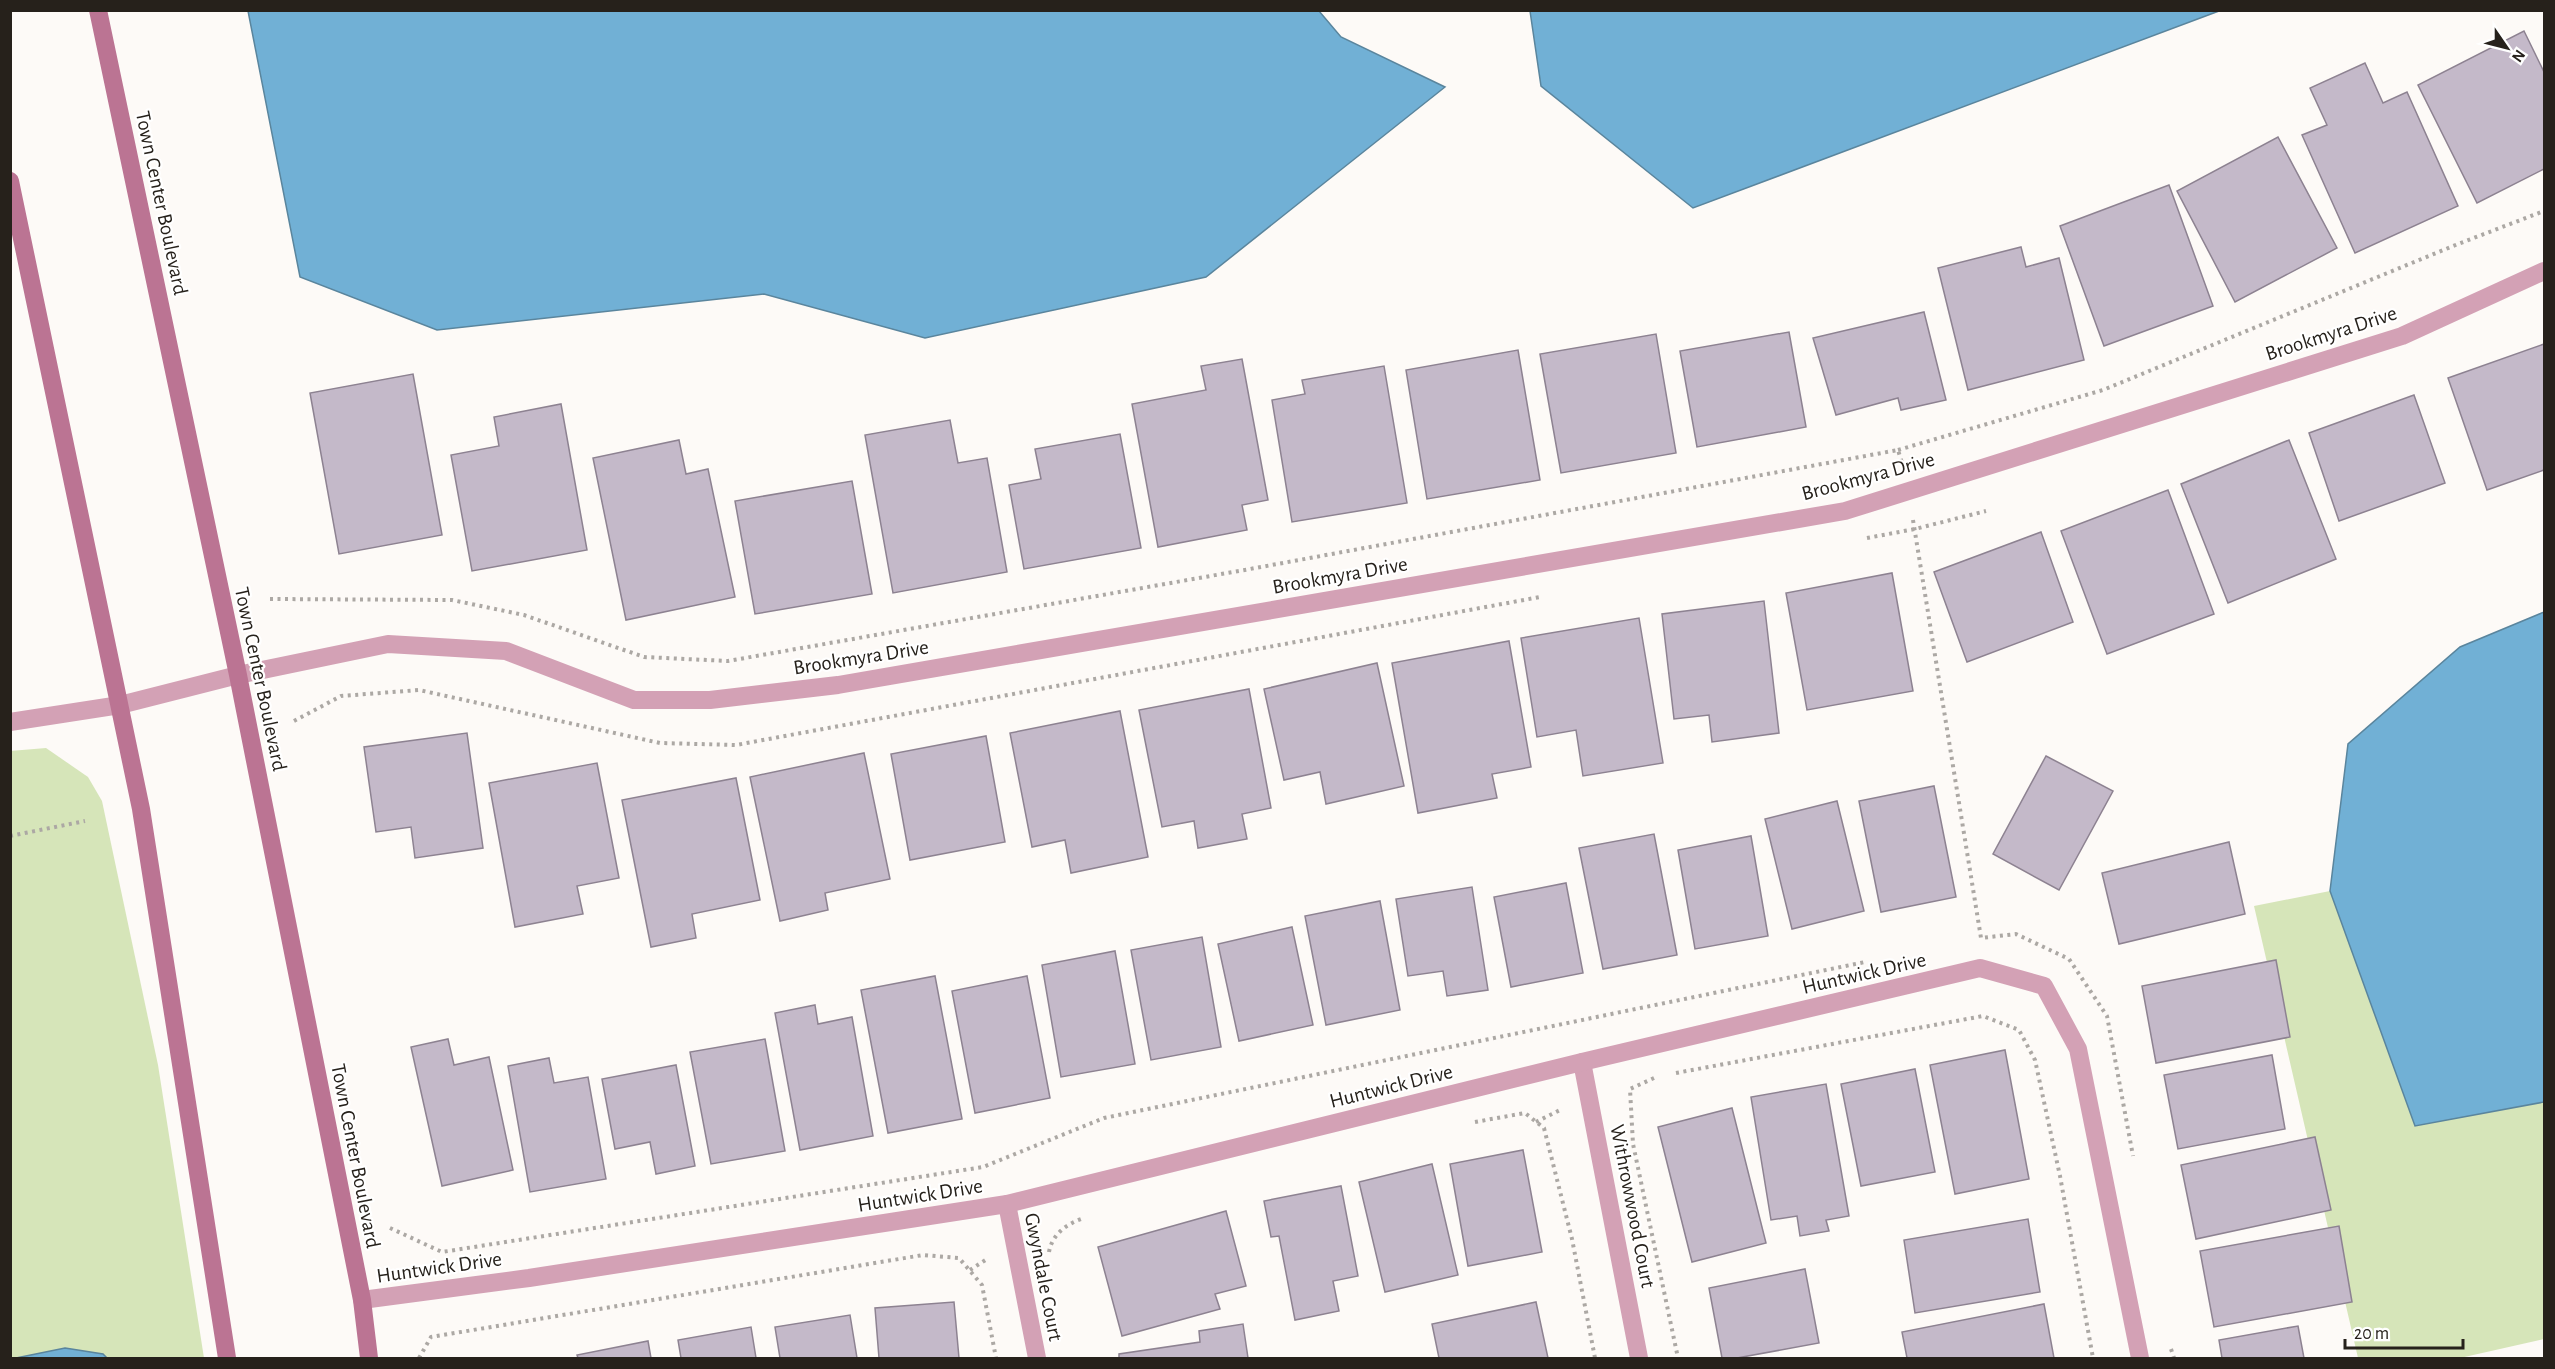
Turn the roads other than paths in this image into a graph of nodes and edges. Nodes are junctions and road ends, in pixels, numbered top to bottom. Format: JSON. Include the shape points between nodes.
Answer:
{"nodes":[{"id":1,"x":98,"y":10,"type":"edge"},
{"id":2,"x":10,"y":181,"type":"edge"},
{"id":3,"x":2544,"y":271,"type":"edge"},
{"id":4,"x":238,"y":675,"type":"junction"},
{"id":5,"x":120,"y":705,"type":"junction"},
{"id":6,"x":10,"y":722,"type":"edge"},
{"id":7,"x":1582,"y":1062,"type":"junction"},
{"id":8,"x":1007,"y":1204,"type":"junction"},
{"id":9,"x":362,"y":1300,"type":"junction"},
{"id":10,"x":227,"y":1359,"type":"edge"},
{"id":11,"x":369,"y":1359,"type":"edge"},
{"id":12,"x":1037,"y":1359,"type":"edge"},
{"id":13,"x":1639,"y":1359,"type":"edge"},
{"id":14,"x":2140,"y":1359,"type":"edge"}],
"edges":[{"from":1,"to":4,"type":"street","name":"Town Center Boulevard"},
{"from":2,"to":5,"type":"street"},
{"from":3,"to":4,"type":"street","name":"Brookmyra Drive","via":[[2402,336],[1845,511],[838,685],[710,700],[634,700],[506,651],[412,645],[388,644]]},
{"from":4,"to":5,"type":"street","name":"Brookmyra Drive"},
{"from":4,"to":9,"type":"street","name":"Town Center Boulevard"},
{"from":5,"to":6,"type":"street","name":"Brookmyra Drive"},
{"from":5,"to":10,"type":"street","via":[[143,820]]},
{"from":7,"to":8,"type":"street","name":"Huntwick Drive"},
{"from":7,"to":13,"type":"street","name":"Withrowwood Court"},
{"from":7,"to":14,"type":"street","name":"Huntwick Drive","via":[[1980,968],[2044,986],[2078,1049]]},
{"from":8,"to":9,"type":"street","name":"Huntwick Drive"},
{"from":8,"to":12,"type":"street","name":"Gwyndale Court"},
{"from":9,"to":11,"type":"street","name":"Town Center Boulevard"}]}
